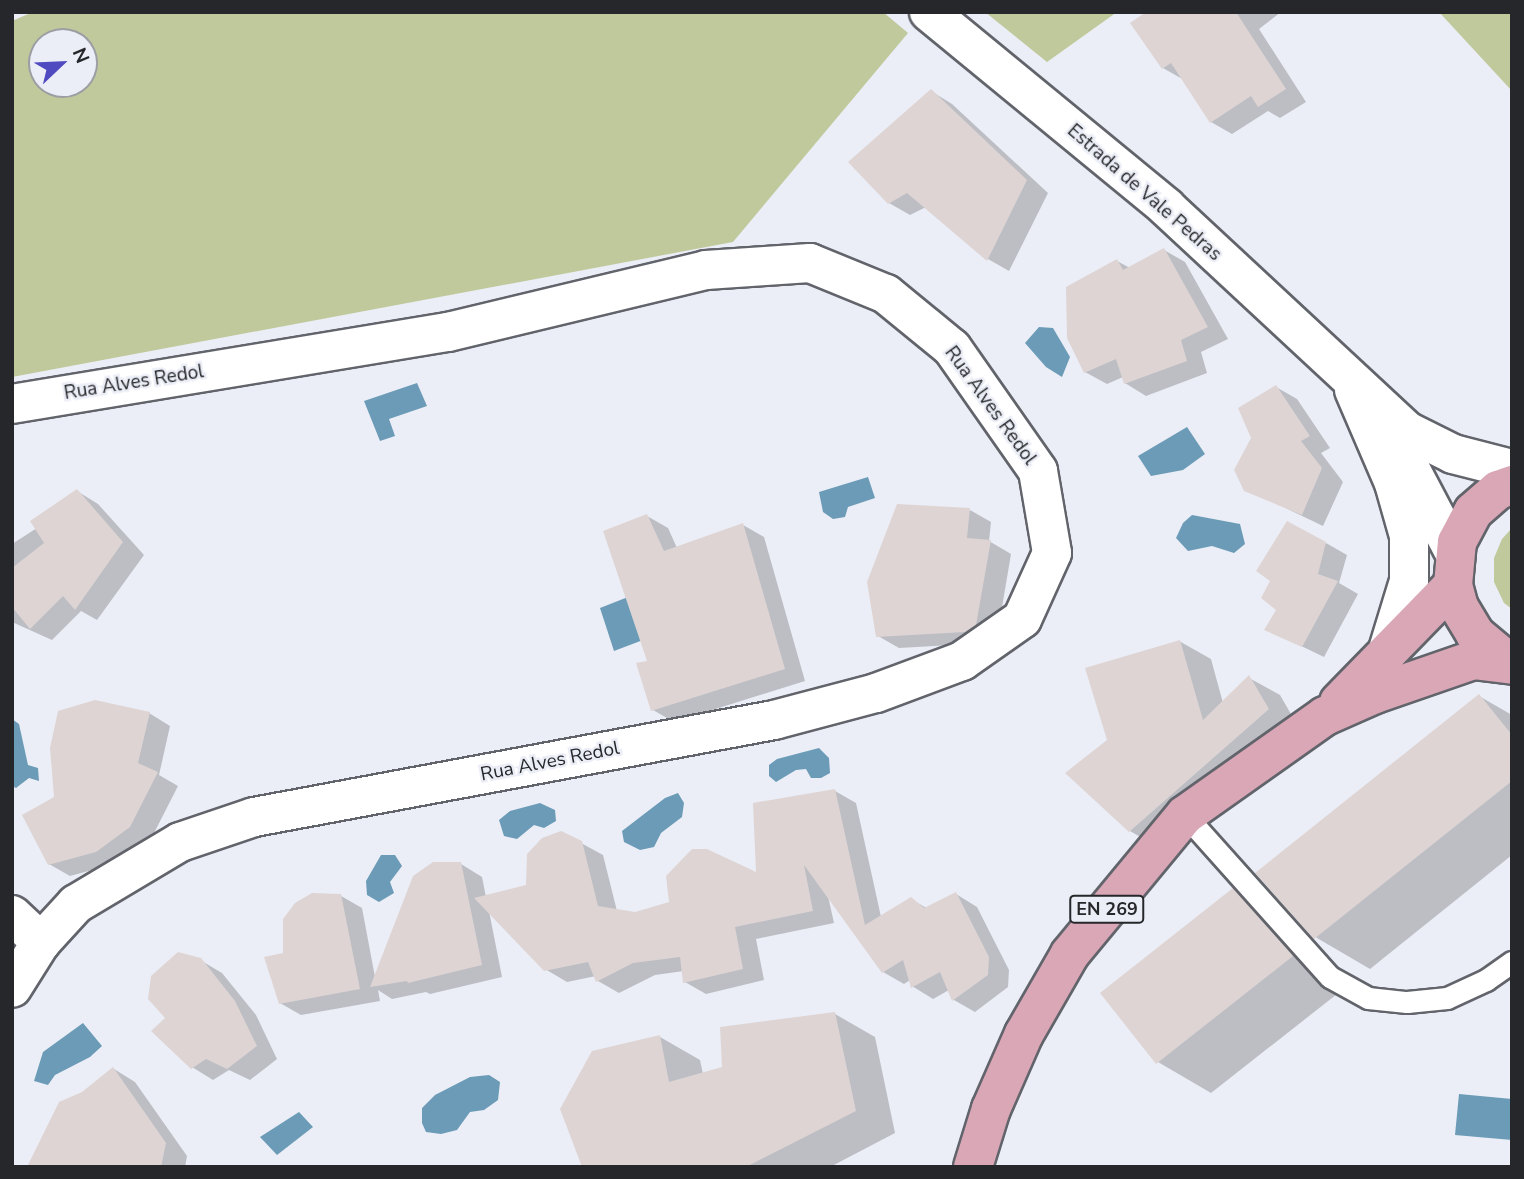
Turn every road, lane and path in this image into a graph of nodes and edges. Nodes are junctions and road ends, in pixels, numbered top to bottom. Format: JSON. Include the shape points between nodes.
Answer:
{"nodes":[{"id":1,"x":929,"y":12,"type":"edge"},
{"id":2,"x":1350,"y":382,"type":"junction"},
{"id":3,"x":12,"y":404,"type":"edge"},
{"id":4,"x":1512,"y":469,"type":"edge"},
{"id":5,"x":1512,"y":485,"type":"edge"},
{"id":6,"x":1454,"y":570,"type":"junction"},
{"id":7,"x":1387,"y":653,"type":"junction"},
{"id":8,"x":1512,"y":662,"type":"edge"},
{"id":9,"x":1325,"y":716,"type":"junction"},
{"id":10,"x":1185,"y":815,"type":"junction"},
{"id":11,"x":12,"y":915,"type":"edge"},
{"id":12,"x":41,"y":942,"type":"junction"},
{"id":13,"x":1512,"y":962,"type":"edge"},
{"id":14,"x":12,"y":989,"type":"edge"},
{"id":15,"x":973,"y":1167,"type":"edge"}],
"edges":[{"from":1,"to":2,"type":"street","name":"Estrada de Vale Pedras","via":[[1166,207]]},
{"from":2,"to":4,"type":"street","name":"Estrada de Vale Pedras","via":[[1407,431],[1453,454]]},
{"from":2,"to":6,"type":"street","name":"Estrada de Vale Pedras","via":[[1394,439]]},
{"from":2,"to":7,"type":"street","via":[[1394,483],[1409,536],[1409,581]]},
{"from":3,"to":12,"type":"street","name":"Rua Alves Redol","via":[[448,332],[706,270],[810,263],[886,294],[952,348],[1038,471],[1052,553],[1022,619],[962,660],[876,693],[774,720],[254,817],[180,842],[128,871],[76,904]]},
{"from":5,"to":6,"type":"main road","number":"EN 269","via":[[1498,490],[1473,512],[1457,542]]},
{"from":6,"to":7,"type":"main road","number":"EN 269"},
{"from":6,"to":8,"type":"main road","number":"EN 269","via":[[1459,607],[1475,634]]},
{"from":7,"to":9,"type":"main road","number":"EN 269"},
{"from":8,"to":9,"type":"main road","number":"EN 269","via":[[1473,660]]},
{"from":9,"to":10,"type":"main road","number":"EN 269"},
{"from":10,"to":13,"type":"lane","via":[[1329,977],[1368,998],[1407,1002],[1447,998]]},
{"from":10,"to":15,"type":"main road","number":"EN 269","via":[[1070,954],[1024,1034],[991,1109]]},
{"from":11,"to":12,"type":"street"},
{"from":12,"to":14,"type":"street","name":"Rua Alves Redol"}]}
